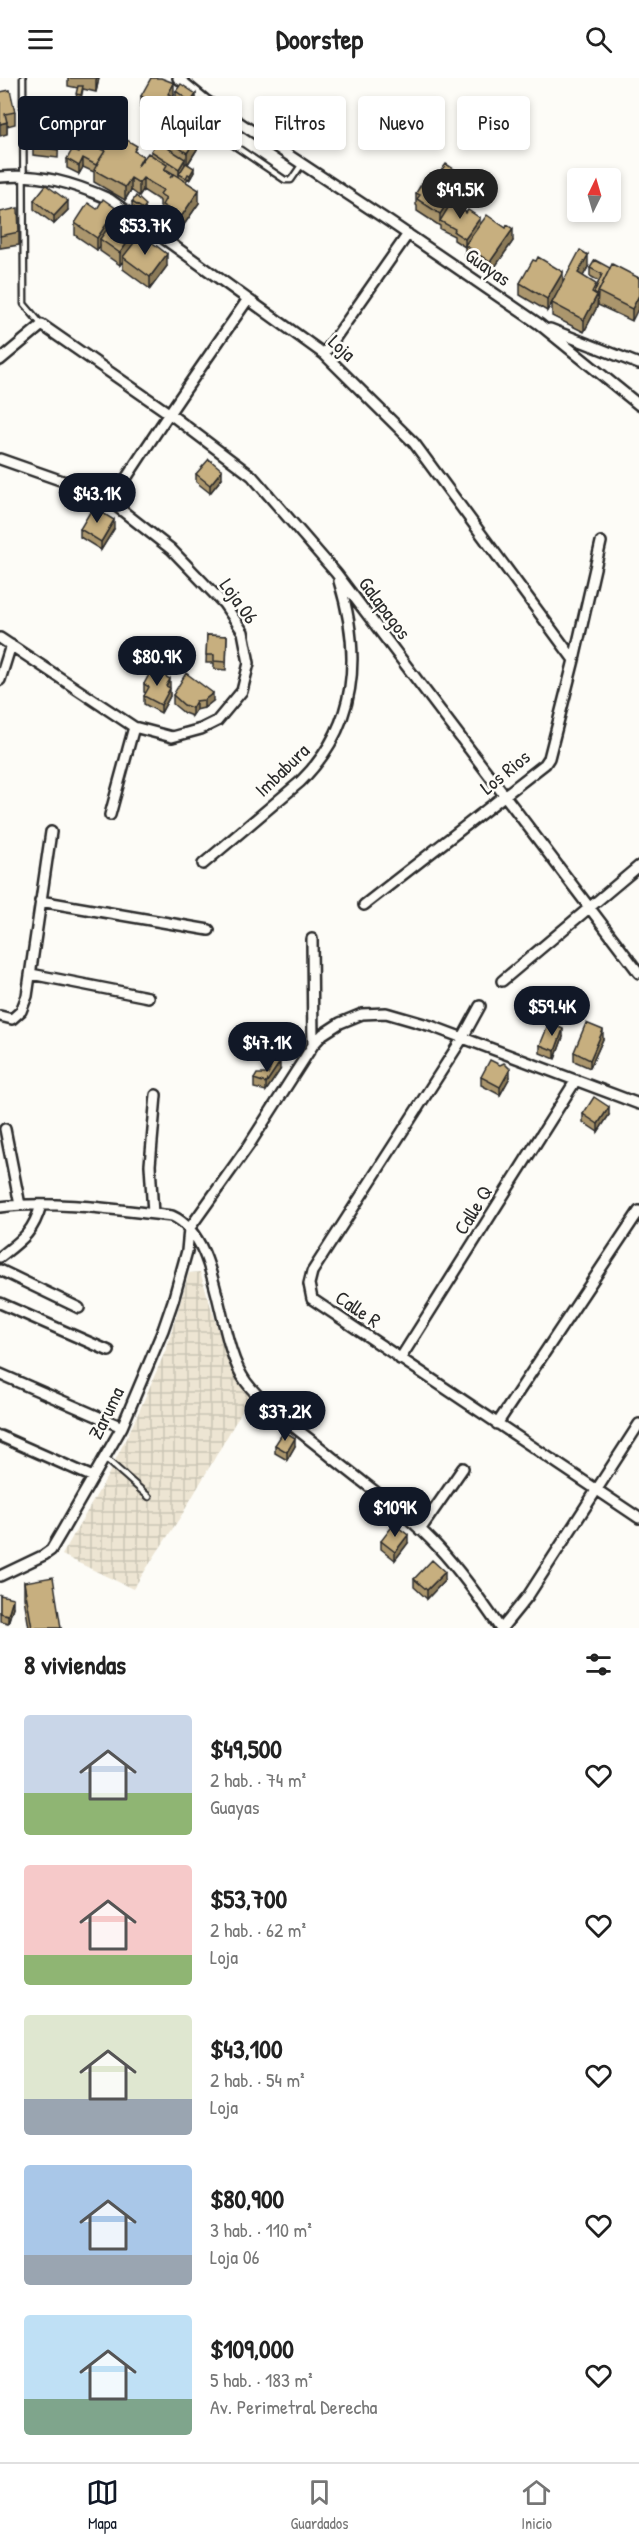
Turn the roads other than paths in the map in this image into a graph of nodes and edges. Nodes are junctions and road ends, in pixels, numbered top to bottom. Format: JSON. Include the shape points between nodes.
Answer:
{"nodes":[{"id":1,"x":23,"y":78,"type":"edge"},
{"id":2,"x":178,"y":78,"type":"edge"},
{"id":3,"x":201,"y":96,"type":"edge"},
{"id":4,"x":242,"y":124,"type":"edge"},
{"id":5,"x":241,"y":150,"type":"edge"},
{"id":6,"x":302,"y":164,"type":"junction"},
{"id":7,"x":25,"y":175,"type":"junction"},
{"id":8,"x":0,"y":177,"type":"edge"},
{"id":9,"x":408,"y":234,"type":"junction"},
{"id":10,"x":248,"y":299,"type":"junction"},
{"id":11,"x":539,"y":324,"type":"junction"},
{"id":12,"x":42,"y":325,"type":"junction"},
{"id":13,"x":324,"y":354,"type":"junction"},
{"id":14,"x":0,"y":360,"type":"edge"},
{"id":15,"x":639,"y":364,"type":"edge"},
{"id":16,"x":639,"y":405,"type":"edge"},
{"id":17,"x":170,"y":414,"type":"junction"},
{"id":18,"x":0,"y":459,"type":"edge"},
{"id":19,"x":111,"y":502,"type":"junction"},
{"id":20,"x":601,"y":542,"type":"dead end"},
{"id":21,"x":336,"y":573,"type":"junction"},
{"id":22,"x":0,"y":638,"type":"edge"},
{"id":23,"x":11,"y":645,"type":"junction"},
{"id":24,"x":574,"y":660,"type":"junction"},
{"id":25,"x":0,"y":680,"type":"edge"},
{"id":26,"x":134,"y":727,"type":"junction"},
{"id":27,"x":505,"y":796,"type":"junction"},
{"id":28,"x":110,"y":815,"type":"dead end"},
{"id":29,"x":51,"y":832,"type":"dead end"},
{"id":30,"x":203,"y":864,"type":"dead end"},
{"id":31,"x":639,"y":866,"type":"edge"},
{"id":32,"x":40,"y":901,"type":"junction"},
{"id":33,"x":364,"y":905,"type":"dead end"},
{"id":34,"x":588,"y":908,"type":"junction"},
{"id":35,"x":209,"y":930,"type":"dead end"},
{"id":36,"x":312,"y":939,"type":"dead end"},
{"id":37,"x":31,"y":974,"type":"junction"},
{"id":38,"x":639,"y":974,"type":"edge"},
{"id":39,"x":502,"y":981,"type":"dead end"},
{"id":40,"x":148,"y":997,"type":"dead end"},
{"id":41,"x":480,"y":1006,"type":"dead end"},
{"id":42,"x":0,"y":1016,"type":"edge"},
{"id":43,"x":462,"y":1039,"type":"junction"},
{"id":44,"x":313,"y":1045,"type":"junction"},
{"id":45,"x":576,"y":1080,"type":"junction"},
{"id":46,"x":156,"y":1095,"type":"dead end"},
{"id":47,"x":639,"y":1104,"type":"edge"},
{"id":48,"x":5,"y":1129,"type":"dead end"},
{"id":49,"x":20,"y":1205,"type":"junction"},
{"id":50,"x":41,"y":1205,"type":"junction"},
{"id":51,"x":0,"y":1207,"type":"edge"},
{"id":52,"x":639,"y":1211,"type":"edge"},
{"id":53,"x":153,"y":1214,"type":"junction"},
{"id":54,"x":189,"y":1229,"type":"junction"},
{"id":55,"x":0,"y":1257,"type":"edge"},
{"id":56,"x":0,"y":1270,"type":"edge"},
{"id":57,"x":0,"y":1303,"type":"edge"},
{"id":58,"x":79,"y":1308,"type":"dead end"},
{"id":59,"x":109,"y":1351,"type":"dead end"},
{"id":60,"x":400,"y":1359,"type":"junction"},
{"id":61,"x":0,"y":1374,"type":"edge"},
{"id":62,"x":498,"y":1424,"type":"junction"},
{"id":63,"x":639,"y":1424,"type":"edge"},
{"id":64,"x":122,"y":1426,"type":"junction"},
{"id":65,"x":0,"y":1436,"type":"edge"},
{"id":66,"x":104,"y":1457,"type":"junction"},
{"id":67,"x":462,"y":1468,"type":"dead end"},
{"id":68,"x":93,"y":1477,"type":"junction"},
{"id":69,"x":596,"y":1489,"type":"junction"},
{"id":70,"x":149,"y":1497,"type":"dead end"},
{"id":71,"x":639,"y":1518,"type":"edge"},
{"id":72,"x":420,"y":1530,"type":"junction"},
{"id":73,"x":0,"y":1576,"type":"edge"},
{"id":74,"x":501,"y":1628,"type":"edge"}],
"edges":[{"from":1,"to":7,"type":"lane"},
{"from":2,"to":3,"type":"street","name":"Guayas"},
{"from":4,"to":6,"type":"street","name":"Guayas"},
{"from":5,"to":6,"type":"lane","via":[[285,180],[291,180]]},
{"from":6,"to":9,"type":"street","name":"Guayas"},
{"from":7,"to":8,"type":"street","name":"Loja"},
{"from":7,"to":10,"type":"street","name":"Loja","via":[[76,184],[109,199]]},
{"from":7,"to":12,"type":"lane","via":[[24,304]]},
{"from":9,"to":11,"type":"street","name":"Guayas"},
{"from":9,"to":13,"type":"street"},
{"from":10,"to":13,"type":"street","name":"Loja"},
{"from":10,"to":17,"type":"street"},
{"from":11,"to":15,"type":"street","name":"Guayas"},
{"from":11,"to":16,"type":"street","name":"Guayas"},
{"from":12,"to":14,"type":"street"},
{"from":12,"to":17,"type":"street","name":"Galapagos"},
{"from":13,"to":24,"type":"street","name":"Loja","via":[[414,443]]},
{"from":17,"to":19,"type":"street"},
{"from":17,"to":21,"type":"street","name":"Galapagos","via":[[246,469]]},
{"from":18,"to":19,"type":"street"},
{"from":19,"to":26,"type":"street","name":"Loja 06","via":[[171,549],[224,604],[243,632],[249,663],[242,691],[217,721],[172,737]]},
{"from":20,"to":24,"type":"street","name":"Los Rios"},
{"from":21,"to":27,"type":"street","name":"Galapagos"},
{"from":21,"to":30,"type":"street","name":"Imbabura","via":[[352,637],[348,697],[334,738],[300,782]]},
{"from":22,"to":23,"type":"street","name":"Loja 06"},
{"from":23,"to":25,"type":"street"},
{"from":23,"to":26,"type":"street","name":"Loja 06"},
{"from":24,"to":27,"type":"street","name":"Los Rios","via":[[549,758]]},
{"from":26,"to":28,"type":"street"},
{"from":27,"to":33,"type":"street","name":"Los Rios"},
{"from":27,"to":34,"type":"street","name":"Galapagos"},
{"from":29,"to":32,"type":"street"},
{"from":31,"to":34,"type":"street"},
{"from":32,"to":35,"type":"street"},
{"from":32,"to":37,"type":"street"},
{"from":34,"to":38,"type":"street","name":"Galapagos"},
{"from":34,"to":39,"type":"street"},
{"from":36,"to":44,"type":"street"},
{"from":37,"to":40,"type":"street"},
{"from":37,"to":42,"type":"street","via":[[21,1011],[12,1019]]},
{"from":41,"to":43,"type":"street","name":"Calle R"},
{"from":43,"to":44,"type":"street","via":[[386,1013],[362,1014],[340,1023]]},
{"from":43,"to":45,"type":"street"},
{"from":43,"to":60,"type":"street","name":"Calle R","via":[[312,1272],[309,1284],[312,1299]]},
{"from":44,"to":54,"type":"street"},
{"from":45,"to":47,"type":"street"},
{"from":45,"to":60,"type":"street","name":"Calle Q"},
{"from":46,"to":53,"type":"street","via":[[150,1165]]},
{"from":48,"to":49,"type":"street"},
{"from":49,"to":50,"type":"street"},
{"from":49,"to":51,"type":"street"},
{"from":50,"to":53,"type":"street"},
{"from":50,"to":55,"type":"street","via":[[33,1228]]},
{"from":52,"to":62,"type":"street"},
{"from":53,"to":54,"type":"street","via":[[172,1216]]},
{"from":54,"to":64,"type":"street","name":"Zaruma","via":[[173,1301]]},
{"from":54,"to":72,"type":"street","via":[[207,1260],[231,1352],[246,1381],[282,1416]]},
{"from":56,"to":58,"type":"street"},
{"from":57,"to":59,"type":"street"},
{"from":60,"to":62,"type":"street","name":"Calle R"},
{"from":61,"to":64,"type":"street"},
{"from":62,"to":69,"type":"street","name":"Calle R"},
{"from":63,"to":69,"type":"street"},
{"from":64,"to":66,"type":"street","name":"Zaruma"},
{"from":65,"to":68,"type":"street"},
{"from":66,"to":68,"type":"street","name":"Zaruma"},
{"from":66,"to":70,"type":"lane"},
{"from":67,"to":72,"type":"street"},
{"from":68,"to":73,"type":"street","name":"Zaruma","via":[[51,1550]]},
{"from":69,"to":71,"type":"street","name":"Calle R"},
{"from":69,"to":74,"type":"street","via":[[528,1596]]},
{"from":72,"to":74,"type":"street","via":[[456,1568]]}]}
